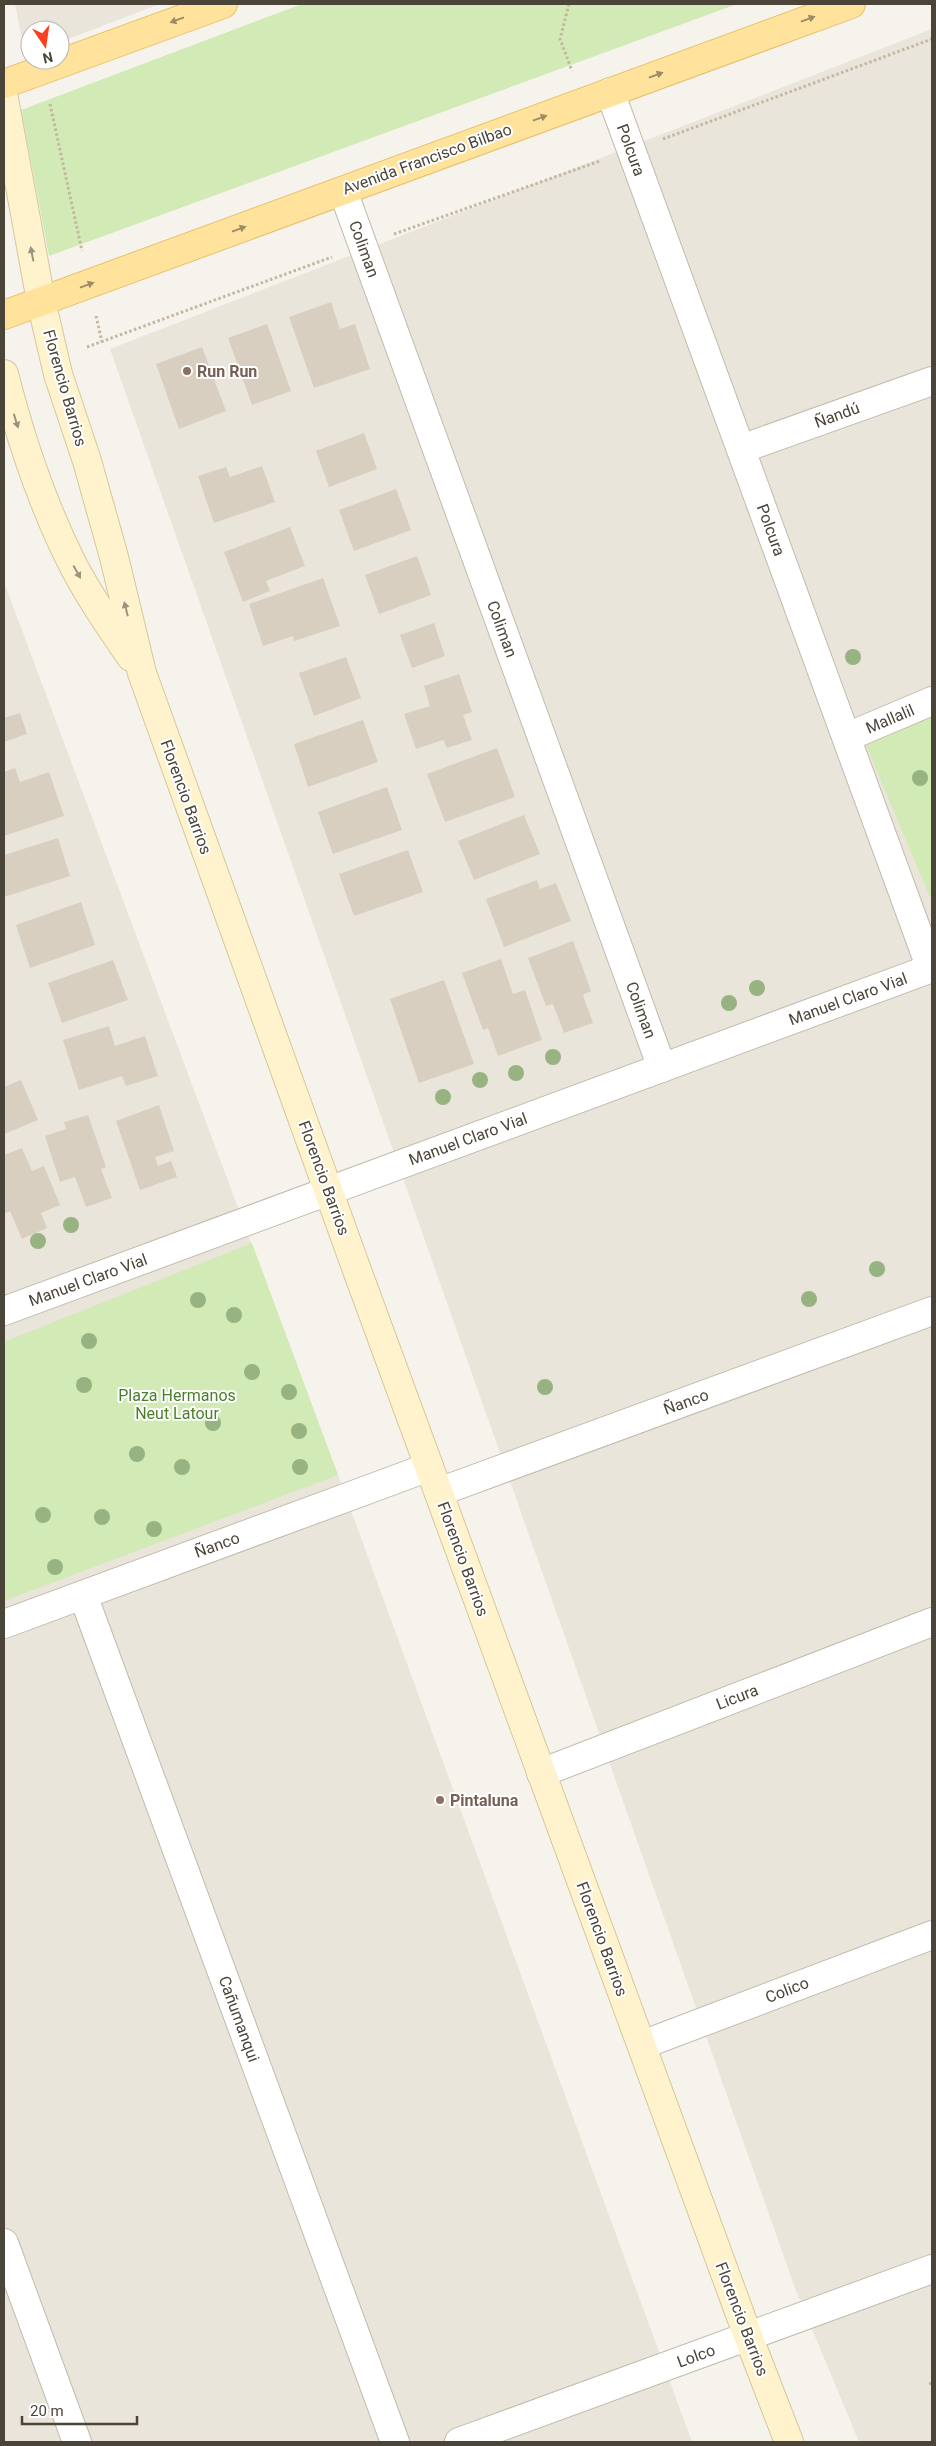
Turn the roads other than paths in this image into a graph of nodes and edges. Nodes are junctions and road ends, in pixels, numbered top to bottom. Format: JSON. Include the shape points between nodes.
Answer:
{"nodes":[{"id":1,"x":223,"y":4,"type":"edge"},
{"id":2,"x":851,"y":4,"type":"edge"},
{"id":3,"x":4,"y":84,"type":"edge"},
{"id":4,"x":610,"y":92,"type":"junction"},
{"id":5,"x":4,"y":99,"type":"edge"},
{"id":6,"x":343,"y":191,"type":"junction"},
{"id":7,"x":41,"y":302,"type":"junction"},
{"id":8,"x":4,"y":315,"type":"edge"},
{"id":9,"x":4,"y":374,"type":"edge"},
{"id":10,"x":932,"y":381,"type":"edge"},
{"id":11,"x":741,"y":449,"type":"junction"},
{"id":12,"x":142,"y":673,"type":"junction"},
{"id":13,"x":932,"y":701,"type":"edge"},
{"id":14,"x":847,"y":737,"type":"junction"},
{"id":15,"x":932,"y":969,"type":"edge"},
{"id":16,"x":662,"y":1068,"type":"junction"},
{"id":17,"x":328,"y":1190,"type":"junction"},
{"id":18,"x":4,"y":1311,"type":"edge"},
{"id":19,"x":932,"y":1311,"type":"edge"},
{"id":20,"x":429,"y":1467,"type":"junction"},
{"id":21,"x":439,"y":1492,"type":"junction"},
{"id":22,"x":83,"y":1595,"type":"junction"},
{"id":23,"x":932,"y":1622,"type":"edge"},
{"id":24,"x":4,"y":1624,"type":"edge"},
{"id":25,"x":541,"y":1773,"type":"junction"},
{"id":26,"x":932,"y":1935,"type":"edge"},
{"id":27,"x":642,"y":2045,"type":"junction"},
{"id":28,"x":4,"y":2243,"type":"edge"},
{"id":29,"x":932,"y":2269,"type":"edge"},
{"id":30,"x":9,"y":2274,"type":"edge"},
{"id":31,"x":748,"y":2336,"type":"junction"},
{"id":32,"x":77,"y":2442,"type":"edge"},
{"id":33,"x":395,"y":2442,"type":"edge"},
{"id":34,"x":459,"y":2442,"type":"edge"},
{"id":35,"x":789,"y":2442,"type":"edge"}],
"edges":[{"from":1,"to":3,"type":"main road","one_way":true},
{"from":4,"to":2,"type":"main road","name":"Avenida Francisco Bilbao","one_way":true},
{"from":6,"to":4,"type":"main road","name":"Avenida Francisco Bilbao","one_way":true},
{"from":4,"to":11,"type":"street","name":"Polcura"},
{"from":7,"to":5,"type":"main road","name":"Florencio Barrios","one_way":true},
{"from":7,"to":6,"type":"main road","name":"Avenida Francisco Bilbao","one_way":true},
{"from":6,"to":16,"type":"street","name":"Coliman"},
{"from":7,"to":8,"type":"main road","name":"Avenida Francisco Bilbao"},
{"from":12,"to":7,"type":"main road","name":"Florencio Barrios","one_way":true,"via":[[114,556],[58,374]]},
{"from":9,"to":12,"type":"main road","name":"Florencio Barrios","one_way":true,"via":[[30,464],[75,568]]},
{"from":10,"to":11,"type":"street","name":"Ñandú"},
{"from":11,"to":14,"type":"street","name":"Polcura"},
{"from":12,"to":17,"type":"main road","name":"Florencio Barrios"},
{"from":13,"to":14,"type":"street","name":"Mallalil"},
{"from":14,"to":15,"type":"street","name":"Polcura"},
{"from":15,"to":16,"type":"street","name":"Manuel Claro Vial"},
{"from":16,"to":17,"type":"street","name":"Manuel Claro Vial"},
{"from":17,"to":18,"type":"street","name":"Manuel Claro Vial"},
{"from":17,"to":20,"type":"main road","name":"Florencio Barrios"},
{"from":19,"to":21,"type":"street","name":"Ñanco"},
{"from":20,"to":21,"type":"main road","name":"Florencio Barrios"},
{"from":20,"to":22,"type":"street","name":"Ñanco"},
{"from":21,"to":25,"type":"main road","name":"Florencio Barrios"},
{"from":22,"to":24,"type":"street","name":"Ñanco"},
{"from":22,"to":33,"type":"street","name":"Cañumanqui"},
{"from":23,"to":25,"type":"street","name":"Licura"},
{"from":25,"to":27,"type":"main road","name":"Florencio Barrios"},
{"from":26,"to":27,"type":"street","name":"Colico"},
{"from":27,"to":31,"type":"main road","name":"Florencio Barrios"},
{"from":28,"to":30,"type":"street"},
{"from":29,"to":31,"type":"street","name":"Lolco"},
{"from":30,"to":32,"type":"street"},
{"from":31,"to":34,"type":"street","name":"Lolco"},
{"from":31,"to":35,"type":"main road","name":"Florencio Barrios"}]}
